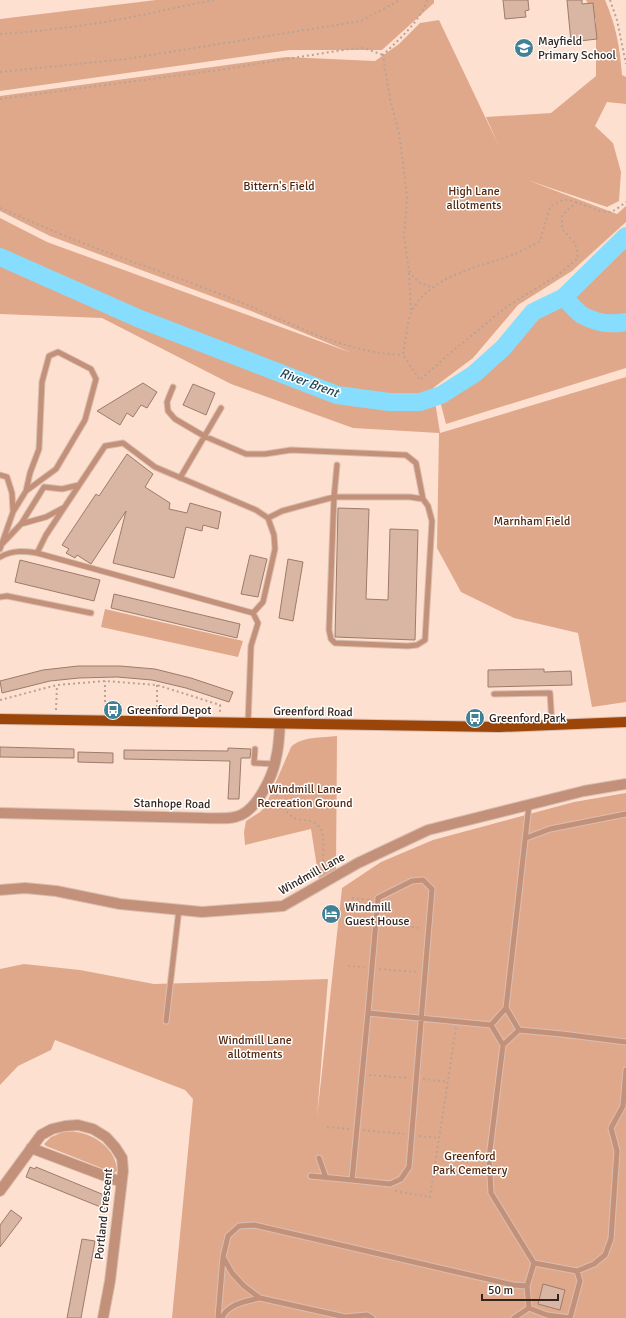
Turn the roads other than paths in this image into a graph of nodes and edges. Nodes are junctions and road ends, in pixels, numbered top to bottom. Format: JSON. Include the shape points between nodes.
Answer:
{"nodes":[{"id":1,"x":173,"y":387,"type":"dead end"},
{"id":2,"x":221,"y":408,"type":"dead end"},
{"id":3,"x":204,"y":436,"type":"junction"},
{"id":4,"x":337,"y":465,"type":"dead end"},
{"id":5,"x":0,"y":475,"type":"edge"},
{"id":6,"x":180,"y":478,"type":"junction"},
{"id":7,"x":79,"y":484,"type":"junction"},
{"id":8,"x":26,"y":491,"type":"junction"},
{"id":9,"x":334,"y":497,"type":"junction"},
{"id":10,"x":422,"y":499,"type":"junction"},
{"id":11,"x":64,"y":508,"type":"junction"},
{"id":12,"x":13,"y":512,"type":"junction"},
{"id":13,"x":268,"y":518,"type":"junction"},
{"id":14,"x":21,"y":524,"type":"junction"},
{"id":15,"x":1,"y":546,"type":"edge"},
{"id":16,"x":36,"y":553,"type":"junction"},
{"id":17,"x":0,"y":557,"type":"edge"},
{"id":18,"x":0,"y":597,"type":"edge"},
{"id":19,"x":91,"y":613,"type":"dead end"},
{"id":20,"x":253,"y":613,"type":"junction"},
{"id":21,"x":494,"y":694,"type":"dead end"},
{"id":22,"x":0,"y":719,"type":"edge"},
{"id":23,"x":626,"y":722,"type":"edge"},
{"id":24,"x":248,"y":724,"type":"junction"},
{"id":25,"x":280,"y":724,"type":"junction"},
{"id":26,"x":552,"y":725,"type":"junction"},
{"id":27,"x":255,"y":749,"type":"dead end"},
{"id":28,"x":275,"y":764,"type":"junction"},
{"id":29,"x":626,"y":784,"type":"edge"},
{"id":30,"x":529,"y":805,"type":"junction"},
{"id":31,"x":0,"y":813,"type":"edge"},
{"id":32,"x":626,"y":814,"type":"edge"},
{"id":33,"x":526,"y":838,"type":"junction"},
{"id":34,"x":0,"y":890,"type":"edge"},
{"id":35,"x":179,"y":910,"type":"junction"},
{"id":36,"x":506,"y":1008,"type":"junction"},
{"id":37,"x":368,"y":1013,"type":"junction"},
{"id":38,"x":421,"y":1018,"type":"junction"},
{"id":39,"x":166,"y":1021,"type":"dead end"},
{"id":40,"x":491,"y":1025,"type":"junction"},
{"id":41,"x":519,"y":1030,"type":"junction"},
{"id":42,"x":626,"y":1042,"type":"edge"},
{"id":43,"x":503,"y":1045,"type":"junction"},
{"id":44,"x":626,"y":1070,"type":"edge"},
{"id":45,"x":31,"y":1148,"type":"junction"},
{"id":46,"x":319,"y":1158,"type":"dead end"},
{"id":47,"x":311,"y":1176,"type":"dead end"},
{"id":48,"x":326,"y":1178,"type":"junction"},
{"id":49,"x":352,"y":1180,"type":"junction"},
{"id":50,"x":121,"y":1182,"type":"junction"},
{"id":51,"x":0,"y":1191,"type":"edge"},
{"id":52,"x":224,"y":1258,"type":"junction"},
{"id":53,"x":534,"y":1263,"type":"junction"},
{"id":54,"x":577,"y":1271,"type":"junction"},
{"id":55,"x":527,"y":1286,"type":"junction"},
{"id":56,"x":260,"y":1298,"type":"junction"},
{"id":57,"x":529,"y":1308,"type":"junction"},
{"id":58,"x":546,"y":1316,"type":"edge"},
{"id":59,"x":346,"y":1317,"type":"edge"},
{"id":60,"x":103,"y":1318,"type":"edge"},
{"id":61,"x":218,"y":1318,"type":"edge"},
{"id":62,"x":222,"y":1318,"type":"edge"},
{"id":63,"x":372,"y":1318,"type":"edge"},
{"id":64,"x":514,"y":1318,"type":"edge"},
{"id":65,"x":570,"y":1318,"type":"edge"}],
"edges":[{"from":1,"to":3,"type":"lane","via":[[168,412]]},
{"from":2,"to":3,"type":"lane"},
{"from":3,"to":6,"type":"lane"},
{"from":3,"to":10,"type":"lane","via":[[246,454],[291,450],[406,455],[416,464]]},
{"from":4,"to":9,"type":"lane"},
{"from":5,"to":12,"type":"lane","via":[[7,477],[12,492]]},
{"from":6,"to":7,"type":"lane","via":[[154,467],[123,443],[106,446]]},
{"from":6,"to":13,"type":"lane","via":[[256,510]]},
{"from":7,"to":11,"type":"lane"},
{"from":7,"to":14,"type":"lane","via":[[62,489],[44,487]]},
{"from":8,"to":8,"type":"lane","via":[[39,449],[42,382],[49,356],[58,352],[91,368],[96,379],[85,420],[56,468]]},
{"from":8,"to":12,"type":"lane"},
{"from":9,"to":10,"type":"lane"},
{"from":9,"to":10,"type":"lane","via":[[331,638],[335,643],[408,646],[417,645],[425,640],[432,521],[428,506]]},
{"from":9,"to":13,"type":"lane","via":[[282,511]]},
{"from":11,"to":14,"type":"lane","via":[[46,517]]},
{"from":11,"to":16,"type":"lane"},
{"from":12,"to":15,"type":"lane"},
{"from":13,"to":20,"type":"lane","via":[[274,535],[275,549],[263,602]]},
{"from":14,"to":15,"type":"lane"},
{"from":16,"to":17,"type":"lane","via":[[19,551]]},
{"from":16,"to":20,"type":"lane"},
{"from":18,"to":19,"type":"lane","via":[[7,596]]},
{"from":20,"to":24,"type":"lane","via":[[258,623],[251,646]]},
{"from":21,"to":26,"type":"lane","via":[[550,693]]},
{"from":22,"to":24,"type":"main road","name":"Greenford Road"},
{"from":23,"to":26,"type":"main road","name":"Greenford Road"},
{"from":24,"to":25,"type":"main road","name":"Greenford Road"},
{"from":25,"to":26,"type":"main road","name":"Greenford Road","via":[[499,727]]},
{"from":25,"to":28,"type":"street","name":"Stanhope Road"},
{"from":27,"to":28,"type":"lane","via":[[254,763]]},
{"from":28,"to":31,"type":"street","name":"Stanhope Road","via":[[261,796],[251,808],[230,818]]},
{"from":29,"to":30,"type":"street","name":"Windmill Lane","via":[[584,791]]},
{"from":30,"to":33,"type":"lane"},
{"from":30,"to":35,"type":"street","name":"Windmill Lane","via":[[428,830],[358,863],[283,906],[202,912]]},
{"from":32,"to":33,"type":"lane","via":[[550,829]]},
{"from":33,"to":36,"type":"lane"},
{"from":34,"to":35,"type":"street","name":"Windmill Lane","via":[[25,888],[56,891],[120,904]]},
{"from":35,"to":39,"type":"lane"},
{"from":36,"to":40,"type":"lane"},
{"from":36,"to":41,"type":"lane"},
{"from":37,"to":38,"type":"lane"},
{"from":37,"to":38,"type":"lane","via":[[378,898],[412,881],[424,880],[432,889]]},
{"from":37,"to":49,"type":"lane"},
{"from":38,"to":40,"type":"lane"},
{"from":38,"to":49,"type":"lane","via":[[409,1167],[401,1179],[390,1184]]},
{"from":40,"to":43,"type":"lane"},
{"from":41,"to":42,"type":"lane"},
{"from":41,"to":43,"type":"lane"},
{"from":43,"to":53,"type":"lane","via":[[488,1158],[491,1193]]},
{"from":44,"to":54,"type":"lane","via":[[623,1106],[611,1128],[617,1151],[611,1239],[606,1255],[594,1264]]},
{"from":45,"to":50,"type":"street"},
{"from":45,"to":50,"type":"street","name":"Portland Crescent","via":[[41,1135],[52,1129],[78,1125],[93,1129],[110,1142],[122,1158]]},
{"from":45,"to":51,"type":"street","name":"Portland Crescent"},
{"from":46,"to":48,"type":"lane"},
{"from":47,"to":48,"type":"lane"},
{"from":48,"to":49,"type":"lane"},
{"from":50,"to":60,"type":"street","name":"Portland Crescent","via":[[110,1281]]},
{"from":52,"to":55,"type":"lane","via":[[228,1236],[239,1226],[254,1225],[513,1285]]},
{"from":52,"to":56,"type":"lane","via":[[232,1273]]},
{"from":52,"to":61,"type":"lane"},
{"from":53,"to":54,"type":"lane"},
{"from":53,"to":55,"type":"lane"},
{"from":54,"to":65,"type":"lane","via":[[580,1281]]},
{"from":55,"to":57,"type":"lane"},
{"from":56,"to":59,"type":"lane"},
{"from":56,"to":62,"type":"lane","via":[[238,1304],[223,1314]]},
{"from":57,"to":58,"type":"lane"},
{"from":57,"to":64,"type":"lane"},
{"from":58,"to":65,"type":"lane"},
{"from":59,"to":63,"type":"lane","via":[[367,1315]]}]}
